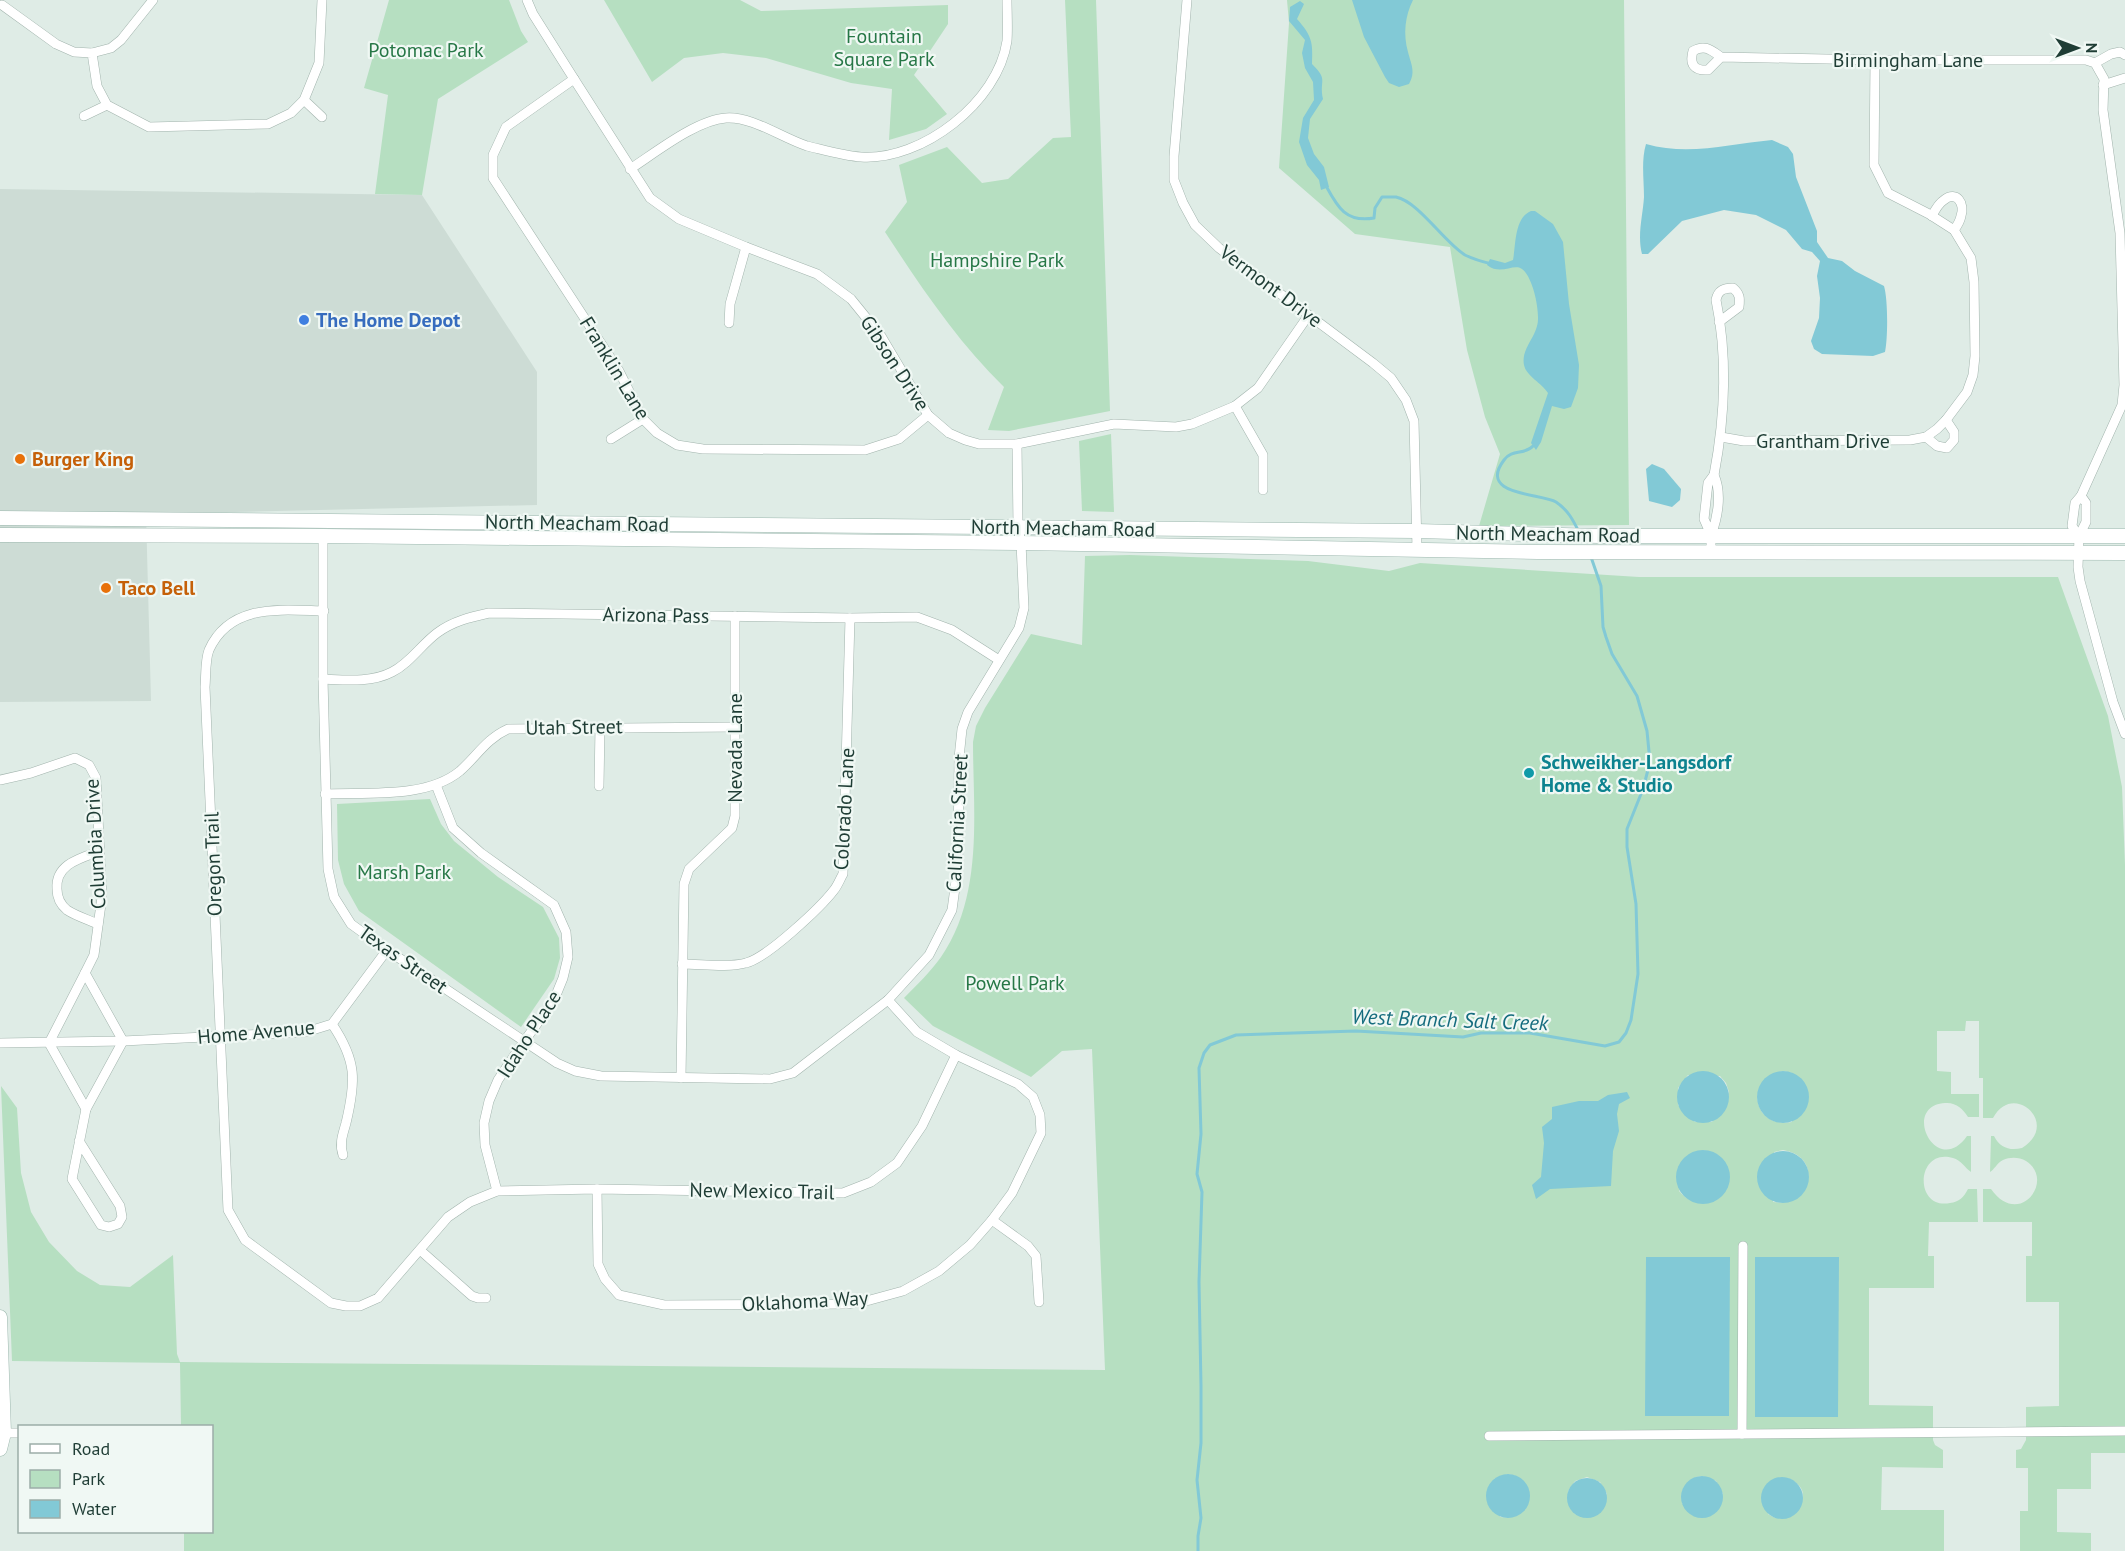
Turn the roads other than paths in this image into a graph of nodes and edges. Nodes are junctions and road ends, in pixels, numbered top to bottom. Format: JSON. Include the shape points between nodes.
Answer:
{"nodes":[{"id":1,"x":153,"y":0,"type":"edge"},
{"id":2,"x":322,"y":0,"type":"edge"},
{"id":3,"x":527,"y":0,"type":"edge"},
{"id":4,"x":1007,"y":0,"type":"edge"},
{"id":5,"x":1187,"y":0,"type":"edge"},
{"id":6,"x":2,"y":4,"type":"edge"},
{"id":7,"x":92,"y":53,"type":"junction"},
{"id":8,"x":2125,"y":55,"type":"edge"},
{"id":9,"x":1721,"y":57,"type":"dead end"},
{"id":10,"x":1875,"y":60,"type":"junction"},
{"id":11,"x":2094,"y":63,"type":"junction"},
{"id":12,"x":2125,"y":78,"type":"edge"},
{"id":13,"x":574,"y":79,"type":"junction"},
{"id":14,"x":2103,"y":85,"type":"junction"},
{"id":15,"x":304,"y":100,"type":"junction"},
{"id":16,"x":107,"y":105,"type":"junction"},
{"id":17,"x":84,"y":116,"type":"dead end"},
{"id":18,"x":322,"y":117,"type":"dead end"},
{"id":19,"x":630,"y":169,"type":"junction"},
{"id":20,"x":1932,"y":216,"type":"junction"},
{"id":21,"x":1954,"y":230,"type":"junction"},
{"id":22,"x":746,"y":247,"type":"junction"},
{"id":23,"x":1308,"y":316,"type":"junction"},
{"id":24,"x":1719,"y":322,"type":"dead end"},
{"id":25,"x":729,"y":323,"type":"dead end"},
{"id":26,"x":1235,"y":406,"type":"junction"},
{"id":27,"x":928,"y":415,"type":"junction"},
{"id":28,"x":643,"y":419,"type":"junction"},
{"id":29,"x":1946,"y":420,"type":"junction"},
{"id":30,"x":1721,"y":437,"type":"junction"},
{"id":31,"x":1926,"y":437,"type":"junction"},
{"id":32,"x":611,"y":439,"type":"dead end"},
{"id":33,"x":1017,"y":444,"type":"junction"},
{"id":34,"x":1714,"y":475,"type":"junction"},
{"id":35,"x":1263,"y":490,"type":"dead end"},
{"id":36,"x":0,"y":518,"type":"edge"},
{"id":37,"x":1017,"y":527,"type":"junction"},
{"id":38,"x":1417,"y":531,"type":"junction"},
{"id":39,"x":0,"y":535,"type":"edge"},
{"id":40,"x":1711,"y":535,"type":"junction"},
{"id":41,"x":323,"y":536,"type":"junction"},
{"id":42,"x":2079,"y":536,"type":"junction"},
{"id":43,"x":2125,"y":536,"type":"edge"},
{"id":44,"x":1022,"y":543,"type":"junction"},
{"id":45,"x":1417,"y":549,"type":"junction"},
{"id":46,"x":1711,"y":552,"type":"junction"},
{"id":47,"x":2079,"y":552,"type":"junction"},
{"id":48,"x":2125,"y":553,"type":"edge"},
{"id":49,"x":324,"y":611,"type":"junction"},
{"id":50,"x":735,"y":615,"type":"junction"},
{"id":51,"x":850,"y":618,"type":"junction"},
{"id":52,"x":999,"y":660,"type":"junction"},
{"id":53,"x":323,"y":679,"type":"junction"},
{"id":54,"x":600,"y":726,"type":"junction"},
{"id":55,"x":735,"y":726,"type":"junction"},
{"id":56,"x":2125,"y":734,"type":"edge"},
{"id":57,"x":0,"y":780,"type":"edge"},
{"id":58,"x":436,"y":785,"type":"junction"},
{"id":59,"x":599,"y":786,"type":"dead end"},
{"id":60,"x":325,"y":794,"type":"junction"},
{"id":61,"x":100,"y":851,"type":"junction"},
{"id":62,"x":99,"y":924,"type":"junction"},
{"id":63,"x":387,"y":950,"type":"junction"},
{"id":64,"x":682,"y":963,"type":"junction"},
{"id":65,"x":85,"y":973,"type":"junction"},
{"id":66,"x":888,"y":1000,"type":"junction"},
{"id":67,"x":332,"y":1024,"type":"junction"},
{"id":68,"x":220,"y":1036,"type":"junction"},
{"id":69,"x":123,"y":1041,"type":"junction"},
{"id":70,"x":524,"y":1041,"type":"junction"},
{"id":71,"x":0,"y":1043,"type":"edge"},
{"id":72,"x":49,"y":1043,"type":"junction"},
{"id":73,"x":956,"y":1055,"type":"junction"},
{"id":74,"x":681,"y":1078,"type":"junction"},
{"id":75,"x":86,"y":1109,"type":"junction"},
{"id":76,"x":80,"y":1141,"type":"junction"},
{"id":77,"x":342,"y":1155,"type":"dead end"},
{"id":78,"x":597,"y":1189,"type":"junction"},
{"id":79,"x":496,"y":1191,"type":"junction"},
{"id":80,"x":992,"y":1220,"type":"junction"},
{"id":81,"x":1743,"y":1246,"type":"dead end"},
{"id":82,"x":420,"y":1250,"type":"junction"},
{"id":83,"x":486,"y":1298,"type":"dead end"},
{"id":84,"x":1039,"y":1302,"type":"dead end"},
{"id":85,"x":0,"y":1317,"type":"edge"},
{"id":86,"x":1,"y":1371,"type":"edge"},
{"id":87,"x":2125,"y":1431,"type":"edge"},
{"id":88,"x":2,"y":1433,"type":"edge"},
{"id":89,"x":18,"y":1433,"type":"edge"},
{"id":90,"x":1742,"y":1434,"type":"junction"},
{"id":91,"x":1489,"y":1436,"type":"dead end"},
{"id":92,"x":0,"y":1449,"type":"edge"}],
"edges":[{"from":1,"to":7,"type":"street","via":[[121,40],[111,48]]},
{"from":2,"to":15,"type":"street","via":[[319,63]]},
{"from":3,"to":13,"type":"street","name":"Gibson Drive"},
{"from":4,"to":19,"type":"street","via":[[1007,42],[997,72],[974,106],[931,140],[895,154],[861,158],[806,145],[727,117],[702,123]]},
{"from":5,"to":23,"type":"street","name":"Vermont Drive","via":[[1174,180],[1195,225]]},
{"from":6,"to":7,"type":"street","via":[[56,44],[74,52]]},
{"from":7,"to":16,"type":"street","via":[[97,86]]},
{"from":8,"to":11,"type":"street","name":"Birmingham Lane","via":[[2111,54]]},
{"from":9,"to":10,"type":"street","name":"Birmingham Lane"},
{"from":10,"to":11,"type":"street","name":"Birmingham Lane"},
{"from":10,"to":20,"type":"street","via":[[1874,165],[1888,193]]},
{"from":11,"to":14,"type":"street"},
{"from":12,"to":14,"type":"street"},
{"from":13,"to":19,"type":"street","name":"Gibson Drive"},
{"from":13,"to":28,"type":"street","name":"Franklin Lane","via":[[506,127],[494,155],[494,178],[619,371]]},
{"from":14,"to":42,"type":"street","via":[[2122,255],[2124,384],[2122,405],[2075,503],[2072,526]]},
{"from":15,"to":16,"type":"street","via":[[291,113],[268,124],[149,127]]},
{"from":15,"to":18,"type":"street"},
{"from":16,"to":17,"type":"street"},
{"from":19,"to":22,"type":"street","name":"Gibson Drive","via":[[650,198],[679,219]]},
{"from":20,"to":21,"type":"street"},
{"from":20,"to":21,"type":"street","via":[[1947,197],[1959,199],[1962,215]]},
{"from":21,"to":29,"type":"street","via":[[1971,258],[1975,356],[1967,392]]},
{"from":22,"to":25,"type":"street","via":[[730,304]]},
{"from":22,"to":27,"type":"street","name":"Gibson Drive","via":[[817,274],[851,299],[881,336]]},
{"from":23,"to":26,"type":"street","name":"Gibson Drive","via":[[1258,388]]},
{"from":23,"to":38,"type":"street","name":"Vermont Drive","via":[[1391,378],[1406,400],[1414,421]]},
{"from":24,"to":30,"type":"street","via":[[1725,398]]},
{"from":26,"to":33,"type":"street","name":"Gibson Drive","via":[[1176,427],[1114,423]]},
{"from":26,"to":35,"type":"street","via":[[1263,455]]},
{"from":27,"to":28,"type":"street","name":"Franklin Lane","via":[[899,439],[865,450],[703,449],[677,445]]},
{"from":27,"to":33,"type":"street","name":"Gibson Drive","via":[[949,433],[965,440]]},
{"from":28,"to":32,"type":"street"},
{"from":29,"to":31,"type":"street"},
{"from":29,"to":31,"type":"street","name":"Grantham Drive","via":[[1954,432],[1954,440],[1947,448]]},
{"from":30,"to":31,"type":"street","name":"Grantham Drive","via":[[1755,441],[1901,441]]},
{"from":30,"to":34,"type":"street"},
{"from":33,"to":37,"type":"street","name":"California Street"},
{"from":34,"to":40,"type":"street","via":[[1718,483],[1717,519]]},
{"from":34,"to":40,"type":"street","via":[[1708,483],[1704,519]]},
{"from":36,"to":37,"type":"main road","name":"North Meacham Road"},
{"from":37,"to":38,"type":"main road","name":"North Meacham Road"},
{"from":37,"to":44,"type":"street","name":"California Street"},
{"from":38,"to":40,"type":"main road","name":"North Meacham Road","via":[[1562,536]]},
{"from":38,"to":45,"type":"street","name":"Vermont Drive"},
{"from":39,"to":41,"type":"main road","name":"North Meacham Road"},
{"from":40,"to":42,"type":"main road","name":"North Meacham Road"},
{"from":40,"to":46,"type":"street"},
{"from":41,"to":44,"type":"main road","name":"North Meacham Road"},
{"from":41,"to":49,"type":"street","name":"Texas Street"},
{"from":42,"to":43,"type":"main road","name":"North Meacham Road"},
{"from":42,"to":47,"type":"street"},
{"from":44,"to":45,"type":"main road","name":"North Meacham Road"},
{"from":44,"to":52,"type":"street","name":"California Street","via":[[1024,608],[1019,628]]},
{"from":45,"to":46,"type":"main road","name":"North Meacham Road"},
{"from":46,"to":47,"type":"main road","name":"North Meacham Road"},
{"from":47,"to":48,"type":"main road","name":"North Meacham Road"},
{"from":47,"to":56,"type":"street","via":[[2080,581]]},
{"from":49,"to":53,"type":"street","name":"Texas Street"},
{"from":49,"to":68,"type":"street","name":"Oregon Trail","via":[[275,610],[242,615],[220,631],[208,652],[205,687]]},
{"from":50,"to":51,"type":"street","name":"Arizona Pass"},
{"from":50,"to":53,"type":"street","name":"Arizona Pass","via":[[489,613],[462,619],[438,633],[390,673],[360,681]]},
{"from":50,"to":55,"type":"street","name":"Nevada Lane"},
{"from":51,"to":52,"type":"street","name":"Arizona Pass","via":[[917,617],[952,630]]},
{"from":51,"to":64,"type":"street","name":"Colorado Lane","via":[[843,874],[835,889],[797,927],[748,963]]},
{"from":52,"to":66,"type":"street","name":"California Street","via":[[962,729],[958,865],[952,910],[929,955]]},
{"from":53,"to":60,"type":"street","name":"Texas Street"},
{"from":54,"to":55,"type":"street","name":"Utah Street"},
{"from":54,"to":58,"type":"street","name":"Utah Street","via":[[508,729],[494,736],[459,772]]},
{"from":54,"to":59,"type":"street"},
{"from":55,"to":64,"type":"street","name":"Nevada Lane","via":[[735,816],[732,828],[688,869]]},
{"from":57,"to":61,"type":"street","name":"Columbia Drive","via":[[75,758],[89,765],[96,778]]},
{"from":58,"to":60,"type":"street","name":"Utah Street","via":[[414,791]]},
{"from":58,"to":70,"type":"street","name":"Idaho Place","via":[[453,828],[554,905],[566,932],[568,957],[563,978],[554,1000]]},
{"from":60,"to":63,"type":"street","name":"Texas Street","via":[[328,869],[334,897],[351,924]]},
{"from":61,"to":62,"type":"street","name":"Columbia Drive"},
{"from":61,"to":62,"type":"street","via":[[68,864],[57,885],[64,907]]},
{"from":62,"to":65,"type":"street","name":"Columbia Drive","via":[[94,955]]},
{"from":63,"to":67,"type":"street","name":"Home Avenue"},
{"from":63,"to":70,"type":"street","name":"Texas Street"},
{"from":64,"to":74,"type":"street","name":"Nevada Lane"},
{"from":65,"to":69,"type":"street"},
{"from":65,"to":72,"type":"street","name":"Columbia Drive"},
{"from":66,"to":73,"type":"street","via":[[917,1032]]},
{"from":66,"to":74,"type":"street","name":"California Street","via":[[793,1073],[770,1079]]},
{"from":67,"to":68,"type":"street","name":"Home Avenue","via":[[306,1032]]},
{"from":67,"to":77,"type":"street","via":[[345,1043],[353,1070],[353,1094],[340,1146]]},
{"from":68,"to":69,"type":"street","name":"Home Avenue"},
{"from":68,"to":82,"type":"street","name":"Oregon Trail","via":[[228,1210],[245,1240],[331,1303],[346,1306],[360,1306],[378,1298]]},
{"from":69,"to":72,"type":"street","name":"Home Avenue"},
{"from":69,"to":75,"type":"street"},
{"from":70,"to":74,"type":"street","name":"Texas Street","via":[[575,1071],[601,1076]]},
{"from":70,"to":79,"type":"street","name":"Idaho Place","via":[[498,1080],[484,1122]]},
{"from":71,"to":72,"type":"street","name":"Home Avenue"},
{"from":72,"to":75,"type":"street"},
{"from":73,"to":78,"type":"street","name":"New Mexico Trail","via":[[922,1126],[897,1163],[871,1182],[843,1193]]},
{"from":73,"to":80,"type":"street","name":"Oklahoma Way","via":[[1018,1084],[1033,1097],[1040,1114],[1041,1133],[1012,1193]]},
{"from":75,"to":76,"type":"street"},
{"from":76,"to":76,"type":"street","via":[[72,1179],[101,1225],[118,1224],[122,1217],[120,1206]]},
{"from":78,"to":79,"type":"street","name":"New Mexico Trail"},
{"from":78,"to":80,"type":"street","name":"Oklahoma Way","via":[[597,1264],[605,1279],[619,1295],[664,1305],[847,1304],[870,1300],[903,1291],[939,1271]]},
{"from":79,"to":82,"type":"street","via":[[448,1217]]},
{"from":80,"to":84,"type":"street","via":[[1028,1246],[1035,1256]]},
{"from":81,"to":90,"type":"street"},
{"from":82,"to":83,"type":"street","via":[[472,1296]]},
{"from":85,"to":86,"type":"main road"},
{"from":86,"to":88,"type":"main road"},
{"from":87,"to":90,"type":"street"},
{"from":88,"to":89,"type":"street"},
{"from":88,"to":92,"type":"main road"},
{"from":90,"to":91,"type":"street"}]}
